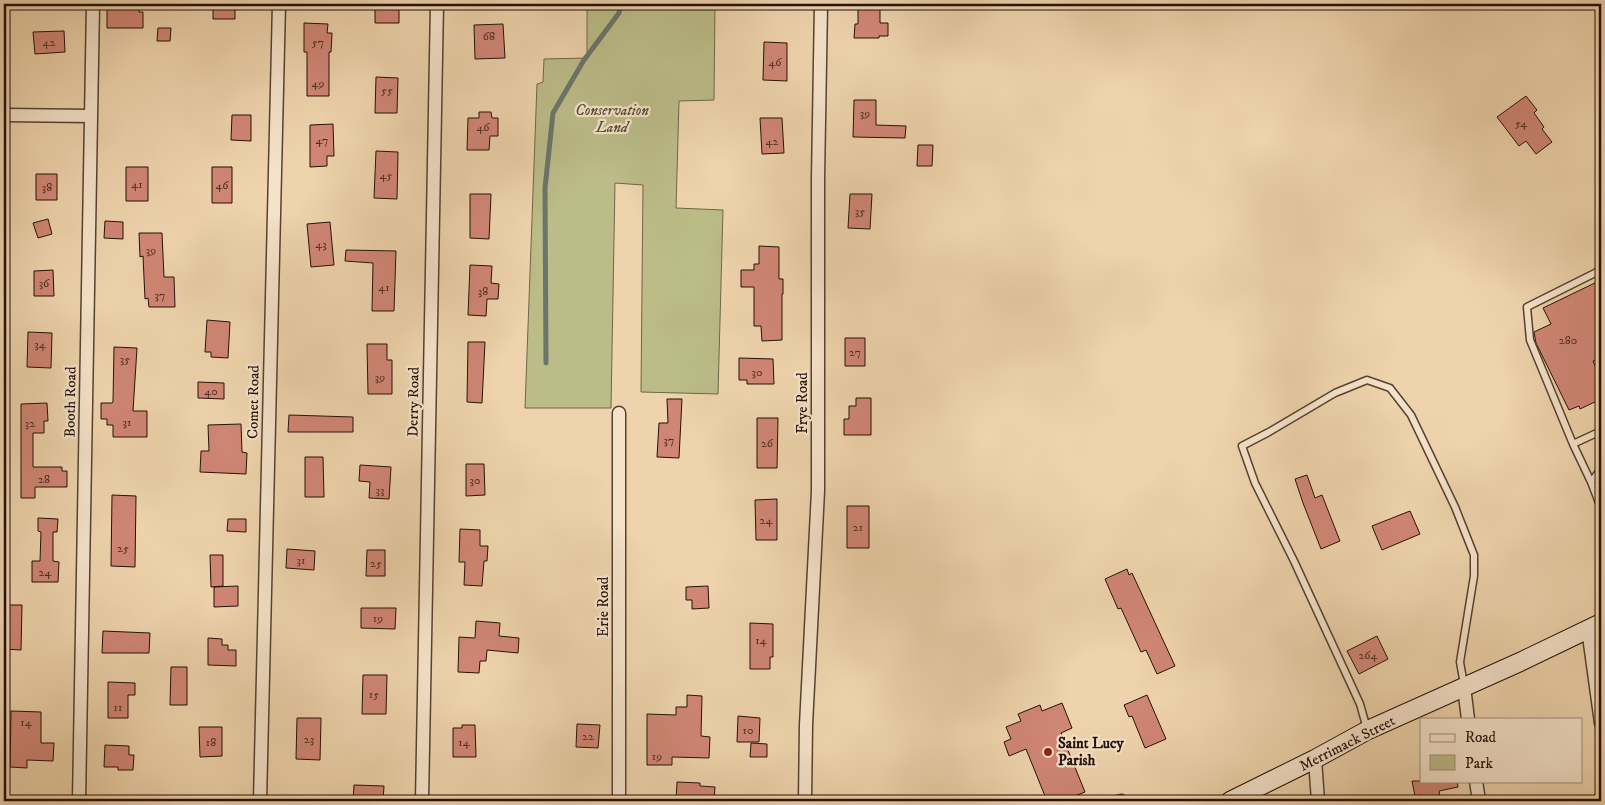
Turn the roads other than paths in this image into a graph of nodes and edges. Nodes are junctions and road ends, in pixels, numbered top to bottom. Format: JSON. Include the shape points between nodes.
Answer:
{"nodes":[{"id":1,"x":93,"y":4,"type":"edge"},
{"id":2,"x":279,"y":4,"type":"edge"},
{"id":3,"x":437,"y":4,"type":"edge"},
{"id":4,"x":821,"y":4,"type":"edge"},
{"id":5,"x":4,"y":115,"type":"edge"},
{"id":6,"x":91,"y":116,"type":"junction"},
{"id":7,"x":1601,"y":270,"type":"edge"},
{"id":8,"x":619,"y":413,"type":"dead end"},
{"id":9,"x":1601,"y":431,"type":"edge"},
{"id":10,"x":1573,"y":444,"type":"junction"},
{"id":11,"x":1601,"y":469,"type":"edge"},
{"id":12,"x":1591,"y":482,"type":"junction"},
{"id":13,"x":1601,"y":508,"type":"edge"},
{"id":14,"x":1595,"y":626,"type":"edge"},
{"id":15,"x":1598,"y":672,"type":"edge"},
{"id":16,"x":1464,"y":687,"type":"junction"},
{"id":17,"x":1468,"y":718,"type":"edge"},
{"id":18,"x":1601,"y":723,"type":"edge"},
{"id":19,"x":1368,"y":730,"type":"junction"},
{"id":20,"x":1316,"y":759,"type":"junction"},
{"id":21,"x":1476,"y":782,"type":"edge"},
{"id":22,"x":1122,"y":798,"type":"dead end"},
{"id":23,"x":80,"y":801,"type":"edge"},
{"id":24,"x":260,"y":801,"type":"edge"},
{"id":25,"x":422,"y":801,"type":"edge"},
{"id":26,"x":619,"y":801,"type":"edge"},
{"id":27,"x":805,"y":801,"type":"edge"},
{"id":28,"x":1109,"y":801,"type":"edge"},
{"id":29,"x":1230,"y":801,"type":"edge"},
{"id":30,"x":1318,"y":801,"type":"edge"},
{"id":31,"x":1479,"y":801,"type":"edge"}],
"edges":[{"from":1,"to":6,"type":"street","name":"Booth Road"},
{"from":2,"to":24,"type":"street","name":"Comet Road"},
{"from":3,"to":25,"type":"street","name":"Derry Road"},
{"from":4,"to":27,"type":"street","name":"Frye Road","via":[[818,491]]},
{"from":5,"to":6,"type":"street"},
{"from":6,"to":23,"type":"street","name":"Booth Road"},
{"from":7,"to":10,"type":"lane","via":[[1527,307],[1530,340]]},
{"from":8,"to":26,"type":"street","name":"Erie Road"},
{"from":9,"to":10,"type":"lane"},
{"from":10,"to":12,"type":"lane"},
{"from":11,"to":12,"type":"lane"},
{"from":12,"to":13,"type":"lane"},
{"from":14,"to":15,"type":"street"},
{"from":14,"to":16,"type":"main road","name":"Merrimack Street"},
{"from":15,"to":18,"type":"street"},
{"from":16,"to":17,"type":"street"},
{"from":16,"to":19,"type":"main road","name":"Merrimack Street"},
{"from":16,"to":19,"type":"lane","via":[[1460,662],[1474,576],[1474,554],[1455,506],[1411,415],[1390,388],[1367,380],[1335,393],[1242,446],[1255,483],[1360,704]]},
{"from":19,"to":20,"type":"main road","name":"Merrimack Street"},
{"from":20,"to":29,"type":"main road","name":"Merrimack Street"},
{"from":20,"to":30,"type":"street"},
{"from":21,"to":31,"type":"street"},
{"from":22,"to":28,"type":"lane"}]}
